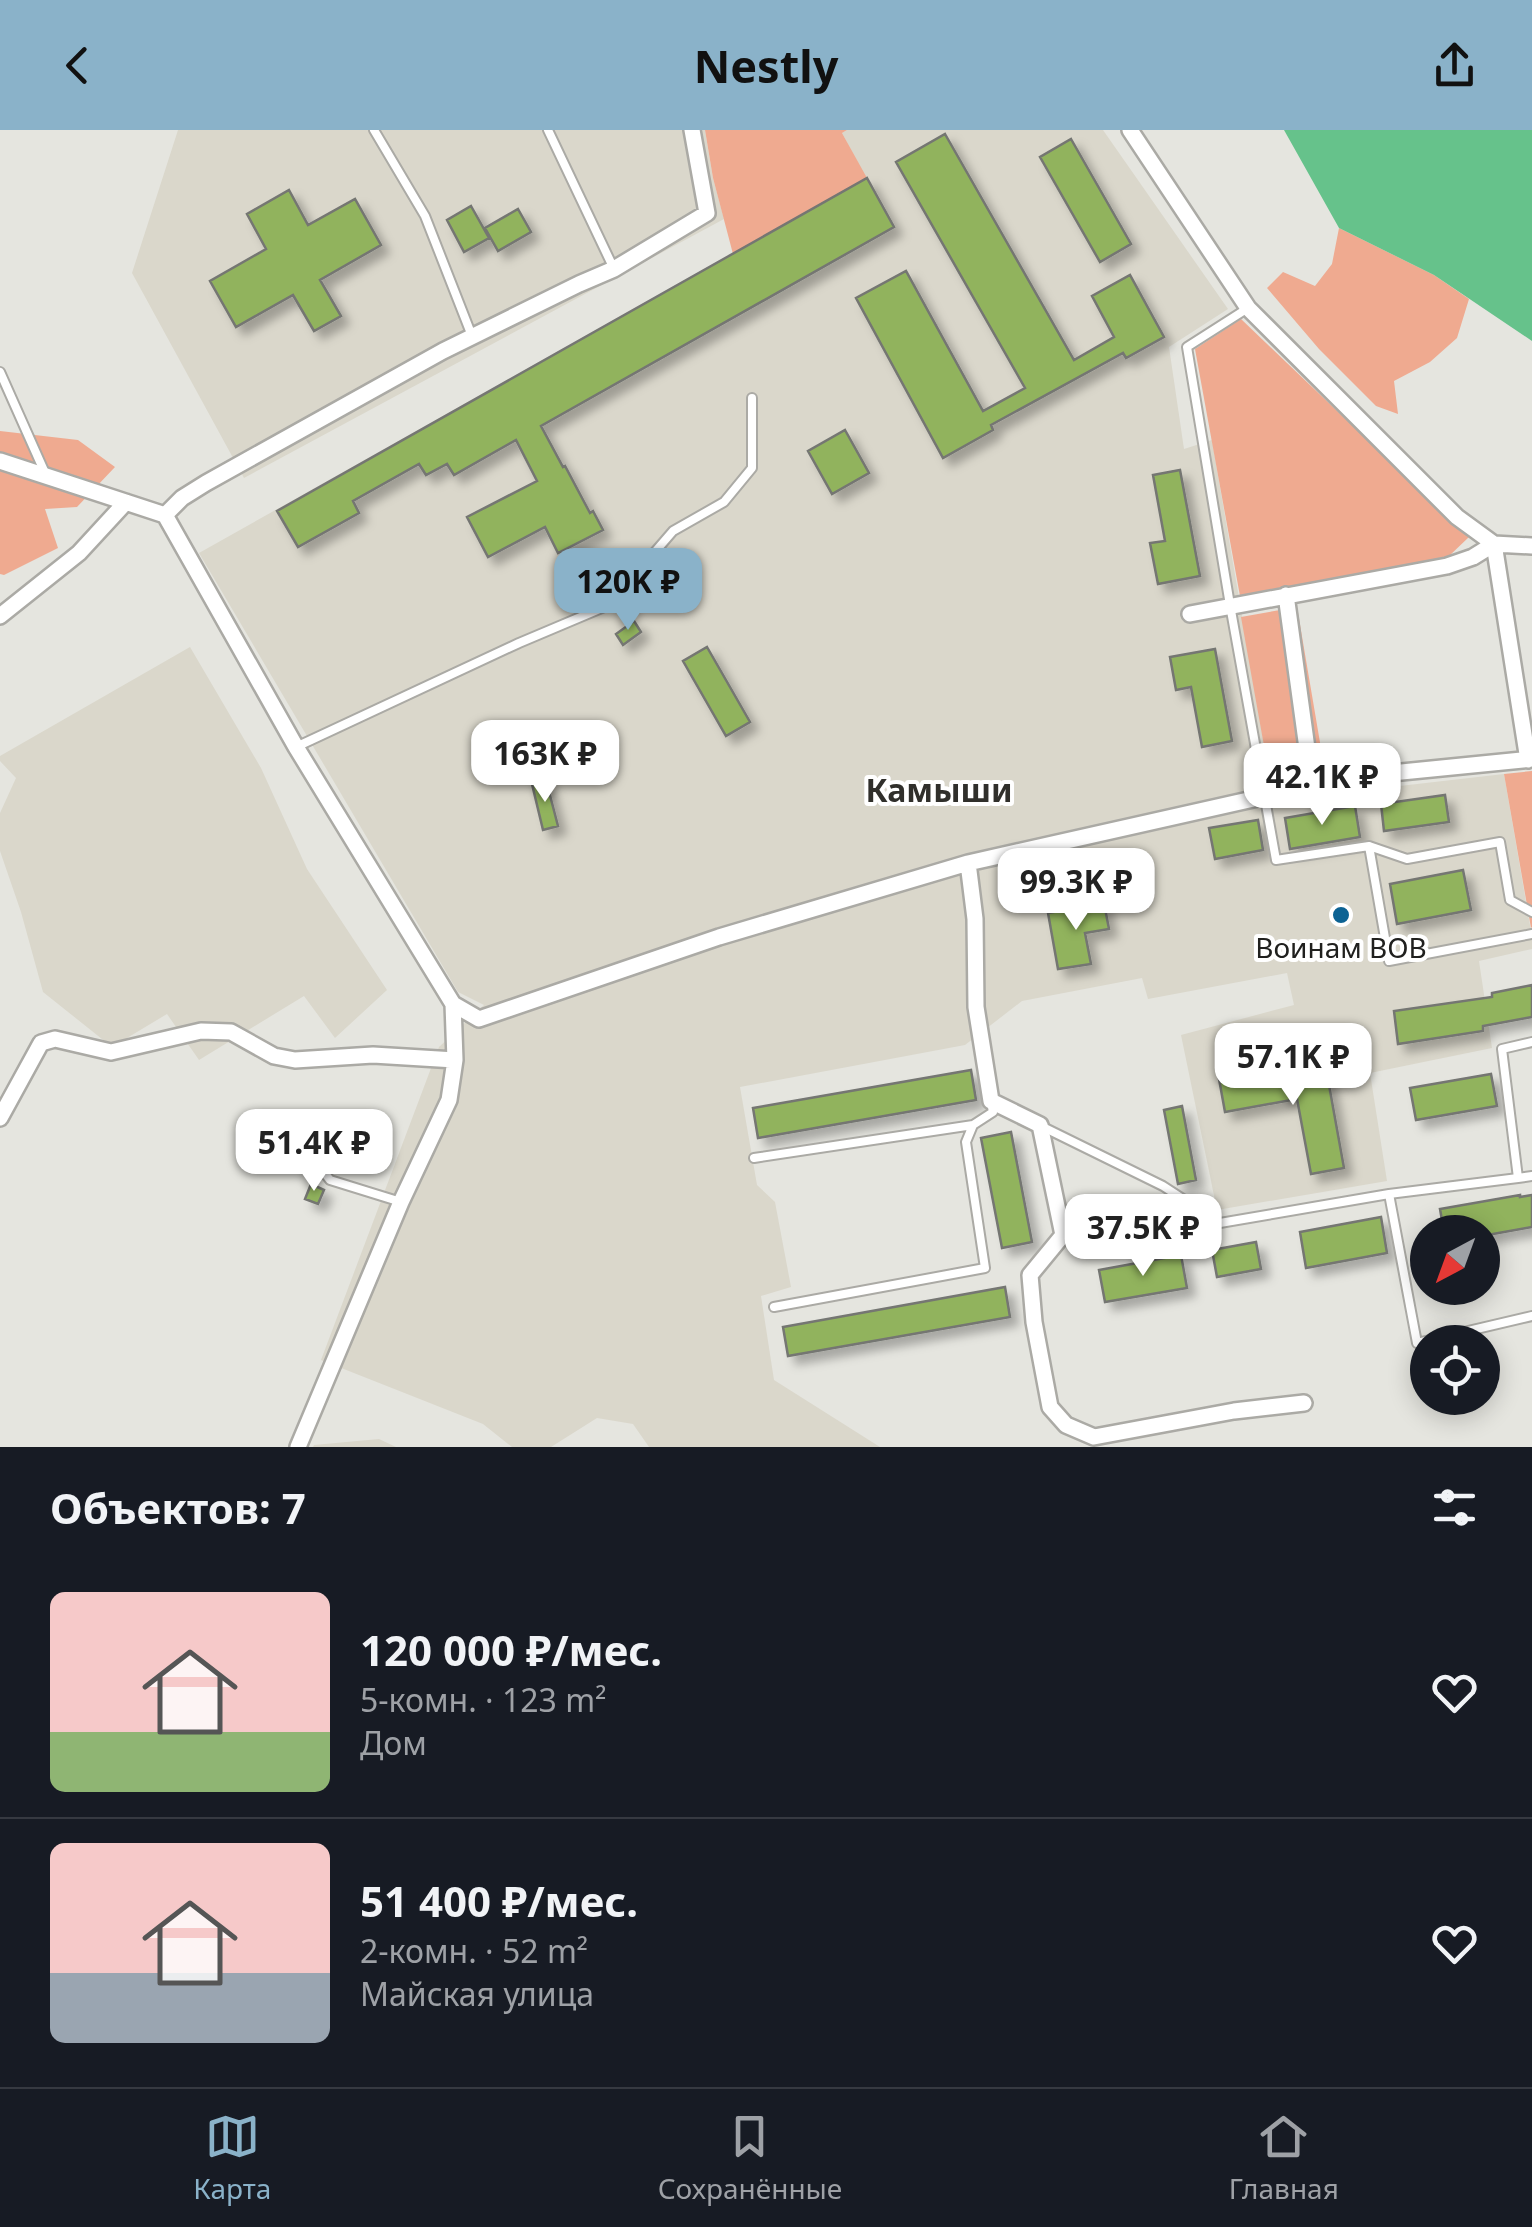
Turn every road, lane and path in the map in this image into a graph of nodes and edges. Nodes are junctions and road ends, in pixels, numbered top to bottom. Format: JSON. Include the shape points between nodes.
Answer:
{"nodes":[{"id":1,"x":374,"y":130,"type":"edge"},
{"id":2,"x":548,"y":130,"type":"edge"},
{"id":3,"x":692,"y":130,"type":"edge"},
{"id":4,"x":1130,"y":130,"type":"edge"},
{"id":5,"x":614,"y":269,"type":"junction"},
{"id":6,"x":1248,"y":308,"type":"junction"},
{"id":7,"x":472,"y":336,"type":"junction"},
{"id":8,"x":0,"y":372,"type":"edge"},
{"id":9,"x":752,"y":398,"type":"dead end"},
{"id":10,"x":0,"y":460,"type":"edge"},
{"id":11,"x":46,"y":475,"type":"junction"},
{"id":12,"x":126,"y":502,"type":"junction"},
{"id":13,"x":166,"y":516,"type":"junction"},
{"id":14,"x":1494,"y":544,"type":"junction"},
{"id":15,"x":1532,"y":546,"type":"edge"},
{"id":16,"x":1286,"y":595,"type":"junction"},
{"id":17,"x":1230,"y":606,"type":"junction"},
{"id":18,"x":1190,"y":614,"type":"dead end"},
{"id":19,"x":0,"y":616,"type":"edge"},
{"id":20,"x":296,"y":747,"type":"junction"},
{"id":21,"x":1530,"y":759,"type":"edge"},
{"id":22,"x":1312,"y":786,"type":"junction"},
{"id":23,"x":1264,"y":796,"type":"junction"},
{"id":24,"x":1369,"y":846,"type":"junction"},
{"id":25,"x":968,"y":864,"type":"junction"},
{"id":26,"x":1532,"y":912,"type":"edge"},
{"id":27,"x":1532,"y":934,"type":"edge"},
{"id":28,"x":454,"y":1004,"type":"junction"},
{"id":29,"x":1532,"y":1042,"type":"edge"},
{"id":30,"x":455,"y":1060,"type":"junction"},
{"id":31,"x":991,"y":1101,"type":"junction"},
{"id":32,"x":0,"y":1118,"type":"edge"},
{"id":33,"x":972,"y":1124,"type":"junction"},
{"id":34,"x":1040,"y":1125,"type":"junction"},
{"id":35,"x":309,"y":1153,"type":"dead end"},
{"id":36,"x":754,"y":1158,"type":"dead end"},
{"id":37,"x":1532,"y":1176,"type":"edge"},
{"id":38,"x":1518,"y":1178,"type":"junction"},
{"id":39,"x":1390,"y":1194,"type":"junction"},
{"id":40,"x":401,"y":1202,"type":"junction"},
{"id":41,"x":774,"y":1307,"type":"dead end"},
{"id":42,"x":1532,"y":1316,"type":"edge"},
{"id":43,"x":1304,"y":1403,"type":"dead end"},
{"id":44,"x":298,"y":1447,"type":"edge"}],
"edges":[{"from":1,"to":7,"type":"lane","via":[[425,216]]},
{"from":2,"to":5,"type":"lane"},
{"from":3,"to":5,"type":"street","via":[[707,213]]},
{"from":4,"to":6,"type":"street"},
{"from":5,"to":7,"type":"street"},
{"from":6,"to":14,"type":"street","via":[[1457,516]]},
{"from":6,"to":17,"type":"lane","via":[[1186,346]]},
{"from":7,"to":13,"type":"street","via":[[206,483]]},
{"from":8,"to":11,"type":"lane"},
{"from":9,"to":20,"type":"lane","via":[[752,468],[724,502],[673,531],[609,605]]},
{"from":10,"to":11,"type":"street"},
{"from":11,"to":12,"type":"street"},
{"from":12,"to":13,"type":"street"},
{"from":12,"to":19,"type":"street","via":[[79,553]]},
{"from":13,"to":20,"type":"street"},
{"from":14,"to":15,"type":"street"},
{"from":14,"to":16,"type":"street","via":[[1447,566]]},
{"from":14,"to":21,"type":"street"},
{"from":16,"to":17,"type":"street"},
{"from":16,"to":22,"type":"street"},
{"from":17,"to":18,"type":"street"},
{"from":17,"to":23,"type":"lane"},
{"from":20,"to":28,"type":"street"},
{"from":21,"to":22,"type":"street"},
{"from":22,"to":23,"type":"street"},
{"from":23,"to":24,"type":"lane","via":[[1276,860]]},
{"from":23,"to":25,"type":"street"},
{"from":24,"to":26,"type":"lane","via":[[1406,860],[1500,842],[1510,900]]},
{"from":24,"to":27,"type":"lane","via":[[1388,960]]},
{"from":25,"to":28,"type":"street","via":[[718,937],[479,1019]]},
{"from":25,"to":31,"type":"street","via":[[976,1007]]},
{"from":28,"to":30,"type":"street"},
{"from":29,"to":38,"type":"lane","via":[[1502,1049]]},
{"from":30,"to":32,"type":"street","via":[[295,1060],[231,1032],[200,1031],[110,1052],[46,1040]]},
{"from":30,"to":40,"type":"street","via":[[449,1100]]},
{"from":31,"to":33,"type":"lane","via":[[993,1112]]},
{"from":31,"to":34,"type":"street"},
{"from":33,"to":36,"type":"lane"},
{"from":33,"to":41,"type":"lane","via":[[966,1142],[985,1268]]},
{"from":34,"to":39,"type":"lane","via":[[1163,1186],[1220,1223]]},
{"from":34,"to":43,"type":"street","via":[[1063,1235],[1030,1275],[1034,1322],[1050,1407],[1066,1425],[1094,1437]]},
{"from":35,"to":40,"type":"lane","via":[[330,1180]]},
{"from":37,"to":38,"type":"lane"},
{"from":38,"to":39,"type":"lane"},
{"from":39,"to":42,"type":"lane","via":[[1418,1343]]},
{"from":40,"to":44,"type":"street"}]}
